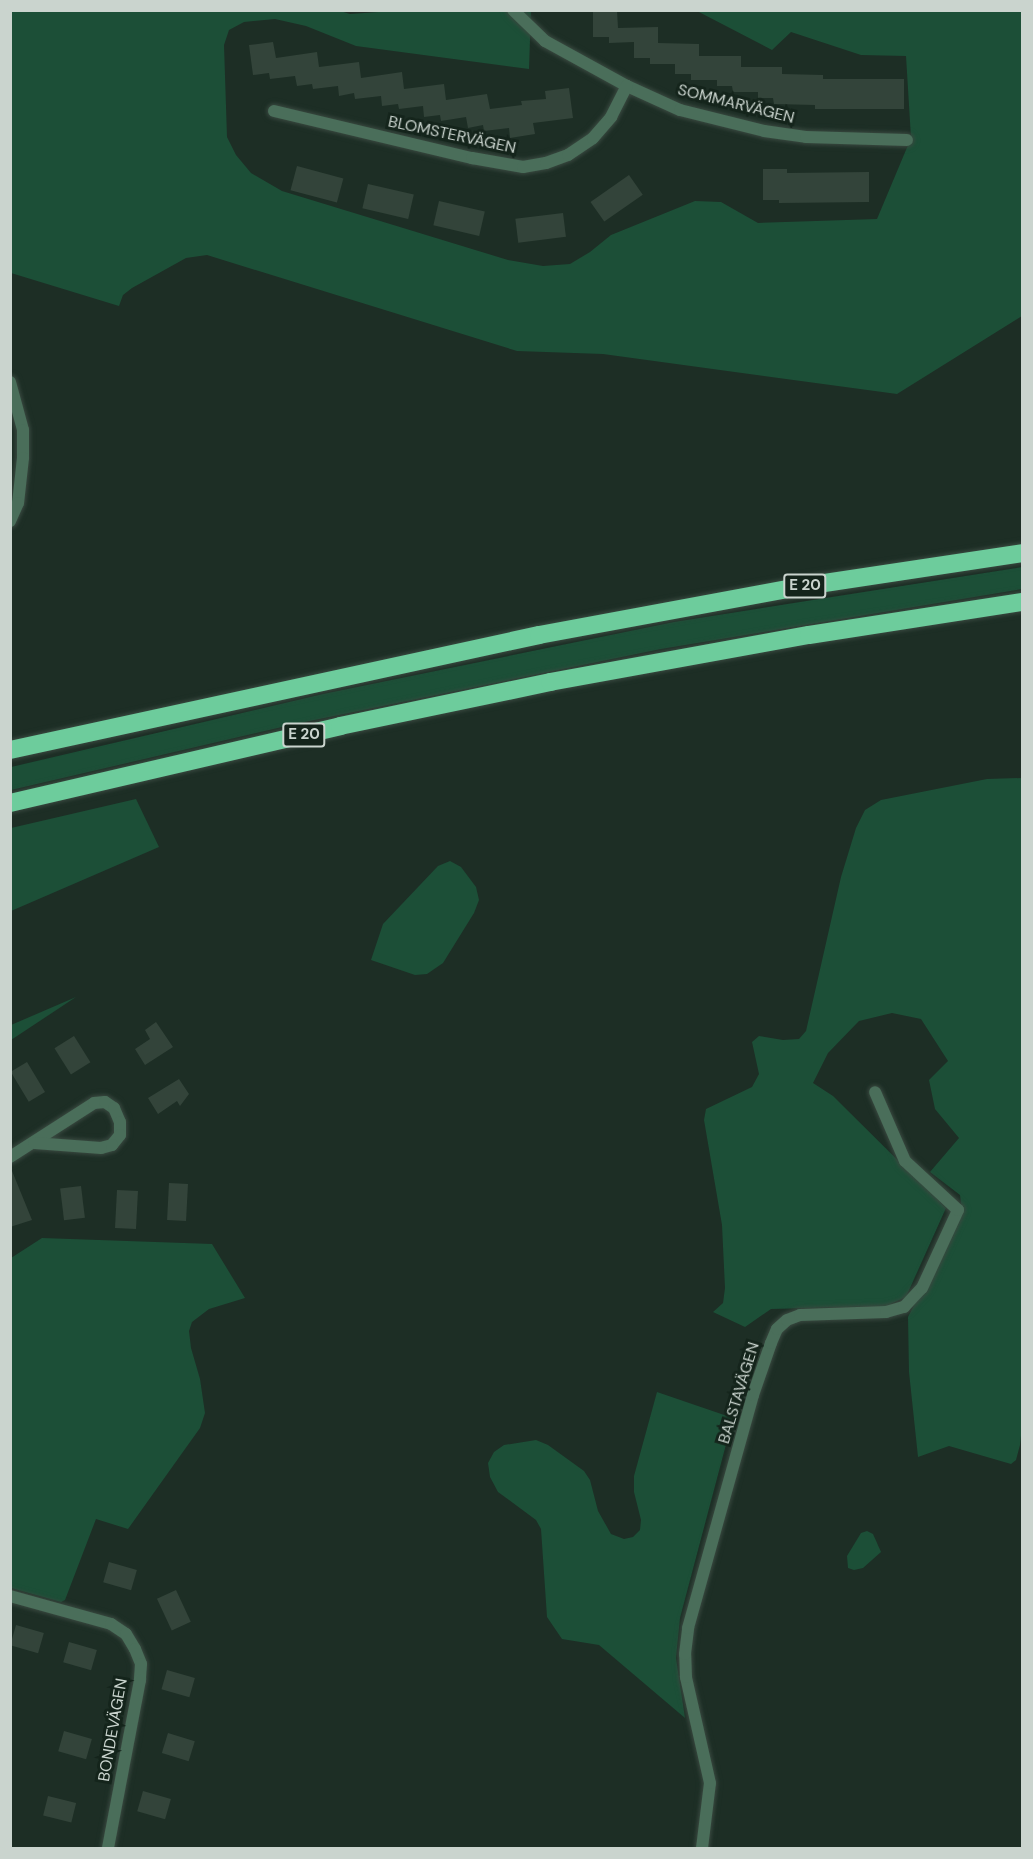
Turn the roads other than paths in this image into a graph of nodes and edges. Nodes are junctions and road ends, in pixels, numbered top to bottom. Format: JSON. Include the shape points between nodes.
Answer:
{"nodes":[{"id":1,"x":513,"y":10,"type":"edge"},
{"id":2,"x":627,"y":86,"type":"junction"},
{"id":3,"x":274,"y":111,"type":"dead end"},
{"id":4,"x":907,"y":140,"type":"dead end"},
{"id":5,"x":10,"y":382,"type":"edge"},
{"id":6,"x":10,"y":521,"type":"edge"},
{"id":7,"x":1023,"y":553,"type":"edge"},
{"id":8,"x":1023,"y":602,"type":"edge"},
{"id":9,"x":10,"y":750,"type":"edge"},
{"id":10,"x":10,"y":803,"type":"edge"},
{"id":11,"x":875,"y":1092,"type":"dead end"},
{"id":12,"x":34,"y":1143,"type":"junction"},
{"id":13,"x":10,"y":1157,"type":"edge"},
{"id":14,"x":10,"y":1596,"type":"edge"},
{"id":15,"x":108,"y":1848,"type":"edge"},
{"id":16,"x":702,"y":1848,"type":"edge"}],
"edges":[{"from":1,"to":2,"type":"street","name":"SOMMARVÄGEN","via":[[545,41]]},
{"from":2,"to":3,"type":"street","name":"BLOMSTERVÄGEN","via":[[611,117],[592,138],[568,155],[523,167]]},
{"from":2,"to":4,"type":"street","name":"SOMMARVÄGEN","via":[[680,110],[764,131],[806,137]]},
{"from":5,"to":6,"type":"street","via":[[23,430],[18,503]]},
{"from":7,"to":9,"type":"highway","number":"E 20","via":[[798,587],[539,635]]},
{"from":8,"to":10,"type":"highway","number":"E 20","via":[[809,634],[550,682]]},
{"from":11,"to":16,"type":"street","name":"BALSTAVÄGEN","via":[[905,1161],[958,1210],[922,1288],[904,1307],[886,1312],[800,1315],[777,1329],[771,1343],[688,1628],[686,1677],[710,1783]]},
{"from":12,"to":12,"type":"street","via":[[101,1148],[120,1135],[120,1122],[114,1108],[105,1102],[94,1103]]},
{"from":12,"to":13,"type":"street"},
{"from":14,"to":15,"type":"street","name":"BONDEVÄGEN","via":[[111,1624],[126,1634],[141,1664]]}]}
